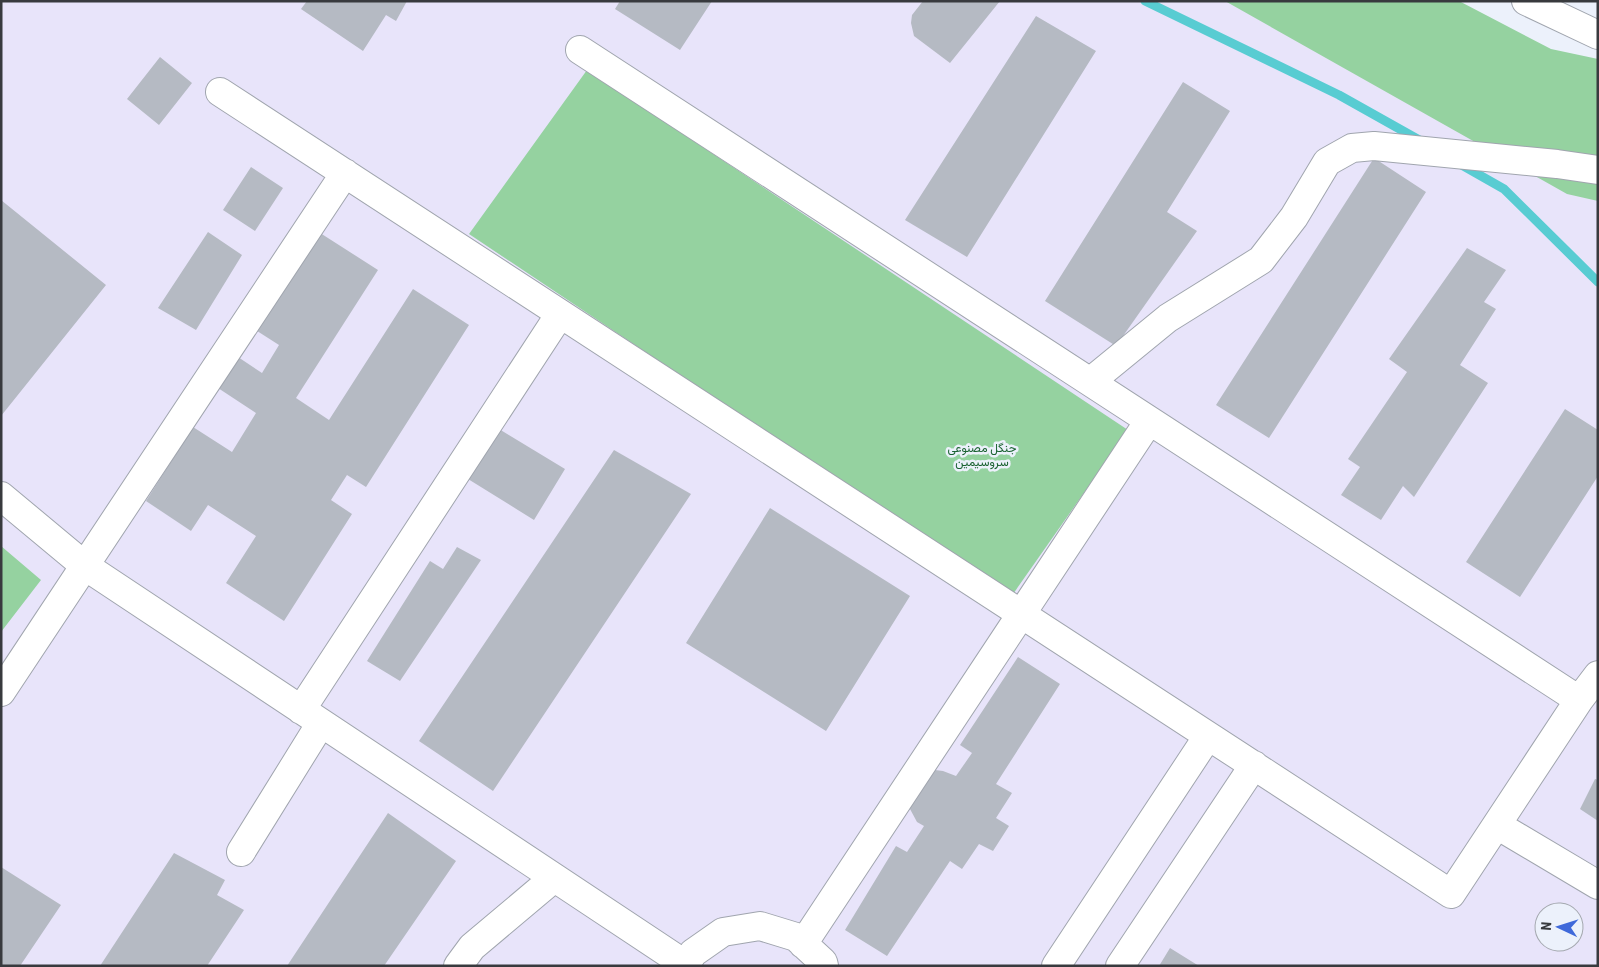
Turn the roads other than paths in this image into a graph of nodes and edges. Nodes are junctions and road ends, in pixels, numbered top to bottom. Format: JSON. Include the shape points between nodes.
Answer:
{"nodes":[{"id":1,"x":1526,"y":1,"type":"edge"},
{"id":2,"x":1598,"y":35,"type":"edge"},
{"id":3,"x":580,"y":50,"type":"dead end"},
{"id":4,"x":220,"y":92,"type":"dead end"},
{"id":5,"x":1598,"y":170,"type":"edge"},
{"id":6,"x":345,"y":173,"type":"junction"},
{"id":7,"x":560,"y":314,"type":"junction"},
{"id":8,"x":1091,"y":381,"type":"junction"},
{"id":9,"x":1150,"y":421,"type":"junction"},
{"id":10,"x":1,"y":496,"type":"edge"},
{"id":11,"x":84,"y":566,"type":"junction"},
{"id":12,"x":1022,"y":615,"type":"junction"},
{"id":13,"x":1598,"y":675,"type":"edge"},
{"id":14,"x":1,"y":692,"type":"edge"},
{"id":15,"x":1579,"y":700,"type":"junction"},
{"id":16,"x":311,"y":716,"type":"junction"},
{"id":17,"x":1208,"y":736,"type":"junction"},
{"id":18,"x":1254,"y":765,"type":"junction"},
{"id":19,"x":1497,"y":825,"type":"junction"},
{"id":20,"x":241,"y":852,"type":"dead end"},
{"id":21,"x":554,"y":878,"type":"junction"},
{"id":22,"x":1598,"y":885,"type":"edge"},
{"id":23,"x":803,"y":944,"type":"junction"},
{"id":24,"x":686,"y":965,"type":"edge"},
{"id":25,"x":458,"y":966,"type":"edge"},
{"id":26,"x":824,"y":966,"type":"edge"},
{"id":27,"x":1056,"y":966,"type":"edge"},
{"id":28,"x":1120,"y":966,"type":"edge"}],
"edges":[{"from":1,"to":2,"type":"street"},
{"from":3,"to":8,"type":"street"},
{"from":4,"to":6,"type":"street"},
{"from":5,"to":8,"type":"street","via":[[1374,146],[1352,148],[1327,162],[1294,217],[1261,260],[1168,318]]},
{"from":6,"to":7,"type":"street"},
{"from":6,"to":11,"type":"street"},
{"from":7,"to":12,"type":"street"},
{"from":7,"to":16,"type":"street"},
{"from":8,"to":9,"type":"street"},
{"from":9,"to":12,"type":"street"},
{"from":9,"to":15,"type":"street"},
{"from":10,"to":11,"type":"street"},
{"from":11,"to":14,"type":"street"},
{"from":11,"to":16,"type":"street"},
{"from":12,"to":17,"type":"street"},
{"from":12,"to":23,"type":"street"},
{"from":13,"to":15,"type":"street"},
{"from":15,"to":19,"type":"street"},
{"from":16,"to":20,"type":"street"},
{"from":16,"to":21,"type":"street"},
{"from":17,"to":18,"type":"street"},
{"from":17,"to":27,"type":"street"},
{"from":18,"to":19,"type":"street","via":[[1451,894]]},
{"from":18,"to":28,"type":"street"},
{"from":19,"to":22,"type":"street"},
{"from":21,"to":24,"type":"street"},
{"from":21,"to":25,"type":"street","via":[[472,947]]},
{"from":23,"to":24,"type":"street","via":[[796,937],[760,926],[723,932],[692,953]]},
{"from":23,"to":26,"type":"street"}]}
